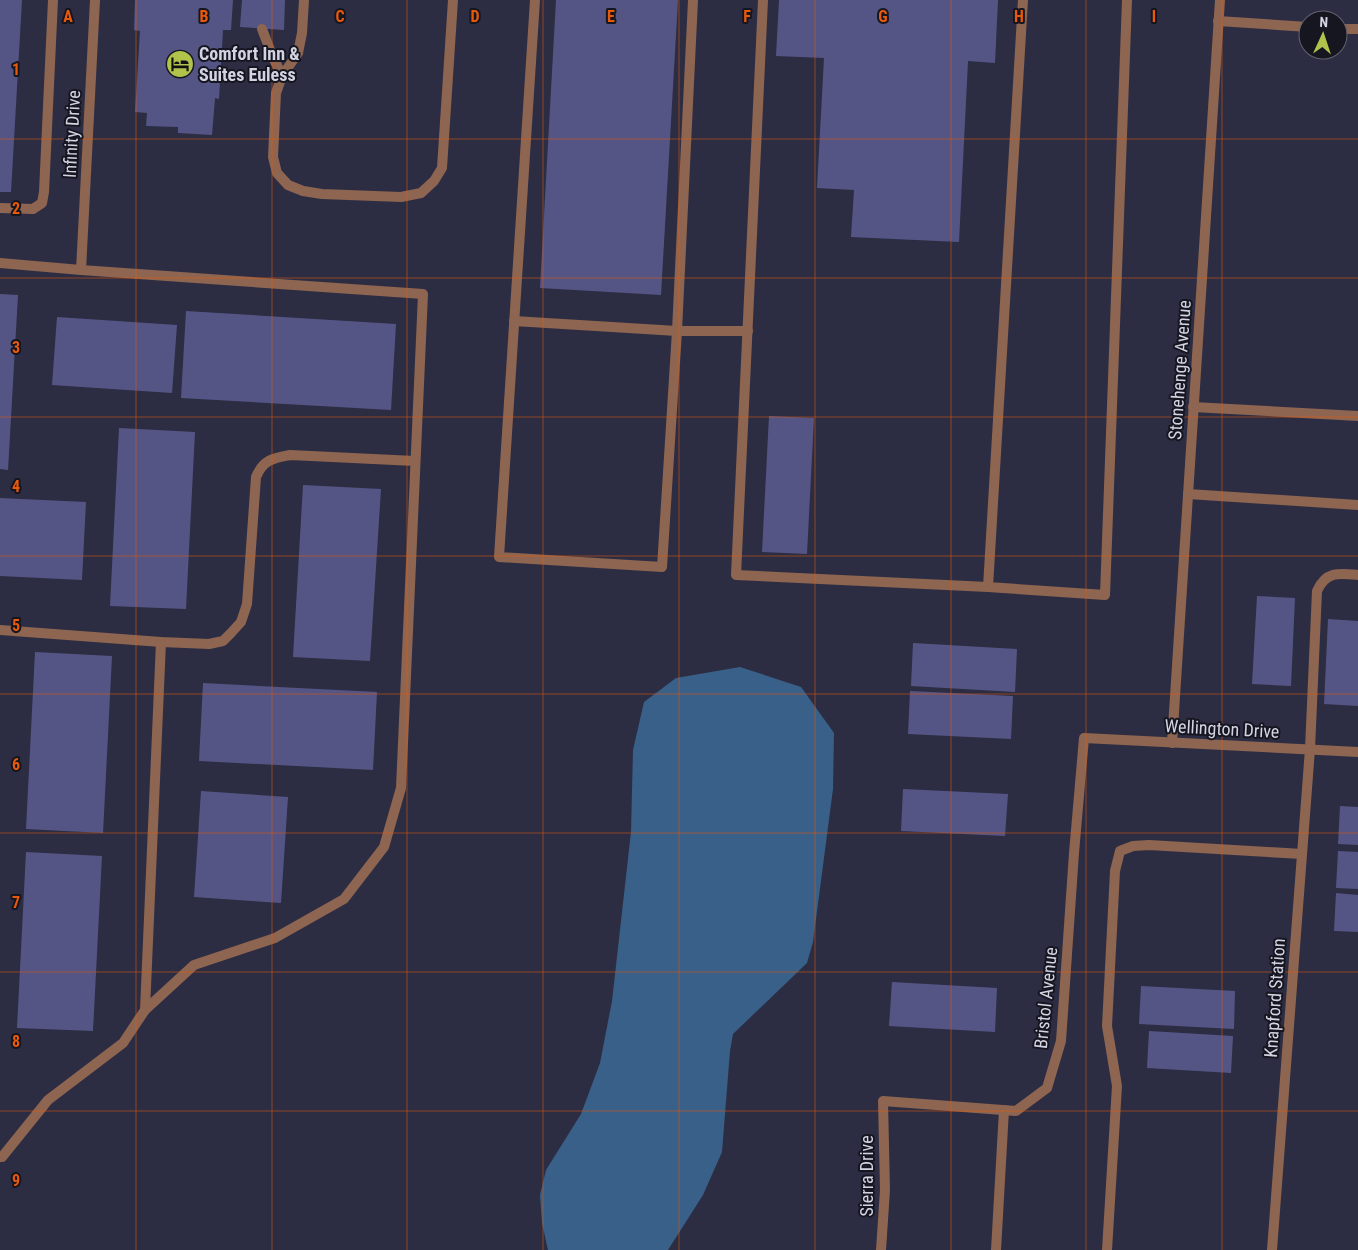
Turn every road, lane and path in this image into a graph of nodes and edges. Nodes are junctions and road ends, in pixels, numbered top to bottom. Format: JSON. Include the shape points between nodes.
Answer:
{"nodes":[{"id":1,"x":53,"y":0,"type":"edge"},
{"id":2,"x":95,"y":0,"type":"edge"},
{"id":3,"x":304,"y":0,"type":"edge"},
{"id":4,"x":453,"y":0,"type":"edge"},
{"id":5,"x":535,"y":0,"type":"edge"},
{"id":6,"x":692,"y":0,"type":"edge"},
{"id":7,"x":764,"y":0,"type":"edge"},
{"id":8,"x":1023,"y":0,"type":"edge"},
{"id":9,"x":1127,"y":0,"type":"edge"},
{"id":10,"x":1220,"y":0,"type":"edge"},
{"id":11,"x":1218,"y":21,"type":"junction"},
{"id":12,"x":1298,"y":26,"type":"edge"},
{"id":13,"x":262,"y":29,"type":"dead end"},
{"id":14,"x":282,"y":76,"type":"junction"},
{"id":15,"x":0,"y":208,"type":"edge"},
{"id":16,"x":0,"y":263,"type":"edge"},
{"id":17,"x":81,"y":270,"type":"junction"},
{"id":18,"x":514,"y":321,"type":"junction"},
{"id":19,"x":677,"y":331,"type":"junction"},
{"id":20,"x":748,"y":331,"type":"junction"},
{"id":21,"x":1193,"y":407,"type":"junction"},
{"id":22,"x":1358,"y":416,"type":"edge"},
{"id":23,"x":415,"y":461,"type":"junction"},
{"id":24,"x":1188,"y":494,"type":"junction"},
{"id":25,"x":1358,"y":505,"type":"edge"},
{"id":26,"x":1358,"y":575,"type":"edge"},
{"id":27,"x":988,"y":587,"type":"junction"},
{"id":28,"x":0,"y":630,"type":"edge"},
{"id":29,"x":160,"y":642,"type":"junction"},
{"id":30,"x":1084,"y":738,"type":"joint"},
{"id":31,"x":1172,"y":743,"type":"junction"},
{"id":32,"x":1310,"y":749,"type":"junction"},
{"id":33,"x":1358,"y":752,"type":"edge"},
{"id":34,"x":1302,"y":854,"type":"junction"},
{"id":35,"x":146,"y":1010,"type":"junction"},
{"id":36,"x":883,"y":1101,"type":"joint"},
{"id":37,"x":1004,"y":1110,"type":"junction"},
{"id":38,"x":0,"y":1157,"type":"edge"},
{"id":39,"x":882,"y":1250,"type":"edge"},
{"id":40,"x":996,"y":1250,"type":"edge"},
{"id":41,"x":1108,"y":1250,"type":"edge"},
{"id":42,"x":1272,"y":1250,"type":"edge"}],
"edges":[{"from":1,"to":15,"type":"street","via":[[42,203],[32,209]]},
{"from":2,"to":17,"type":"street","name":"Infinity Drive"},
{"from":3,"to":14,"type":"street","via":[[298,53]]},
{"from":4,"to":14,"type":"street","via":[[442,168],[421,193],[402,197],[340,194],[303,191],[288,185],[277,174],[273,156],[276,93]]},
{"from":5,"to":18,"type":"street"},
{"from":6,"to":19,"type":"street"},
{"from":7,"to":20,"type":"street"},
{"from":8,"to":27,"type":"street"},
{"from":9,"to":27,"type":"street","via":[[1105,595]]},
{"from":10,"to":11,"type":"street","name":"Stonehenge Avenue"},
{"from":11,"to":12,"type":"street"},
{"from":11,"to":21,"type":"street","name":"Stonehenge Avenue"},
{"from":13,"to":14,"type":"street"},
{"from":16,"to":17,"type":"street"},
{"from":17,"to":23,"type":"street","via":[[423,294]]},
{"from":18,"to":19,"type":"street"},
{"from":18,"to":19,"type":"street","via":[[499,557],[662,567]]},
{"from":19,"to":20,"type":"street"},
{"from":20,"to":27,"type":"street","via":[[736,575]]},
{"from":21,"to":22,"type":"street"},
{"from":21,"to":24,"type":"street","name":"Stonehenge Avenue"},
{"from":23,"to":29,"type":"street","via":[[290,456],[266,463],[259,468],[256,477],[247,604],[241,622],[223,641],[209,644]]},
{"from":23,"to":35,"type":"street","via":[[401,788],[384,847],[344,899],[275,938],[194,965]]},
{"from":24,"to":25,"type":"street"},
{"from":24,"to":31,"type":"street","name":"Stonehenge Avenue"},
{"from":26,"to":32,"type":"street","name":"Knapford Station","via":[[1330,575],[1317,591]]},
{"from":28,"to":29,"type":"street"},
{"from":29,"to":35,"type":"street"},
{"from":30,"to":31,"type":"street","name":"Wellington Drive"},
{"from":30,"to":37,"type":"street","name":"Bristol Avenue","via":[[1061,1041],[1047,1088],[1016,1111]]},
{"from":31,"to":32,"type":"street","name":"Wellington Drive"},
{"from":32,"to":33,"type":"street","name":"Wellington Drive"},
{"from":32,"to":34,"type":"street","name":"Knapford Station"},
{"from":34,"to":41,"type":"street","via":[[1148,845],[1120,851],[1115,870],[1107,1026],[1117,1086]]},
{"from":34,"to":42,"type":"street","name":"Knapford Station"},
{"from":35,"to":38,"type":"street","via":[[123,1043],[48,1100]]},
{"from":36,"to":37,"type":"street","name":"Bristol Avenue"},
{"from":36,"to":39,"type":"street","name":"Sierra Drive","via":[[885,1190]]},
{"from":37,"to":40,"type":"street"}]}
